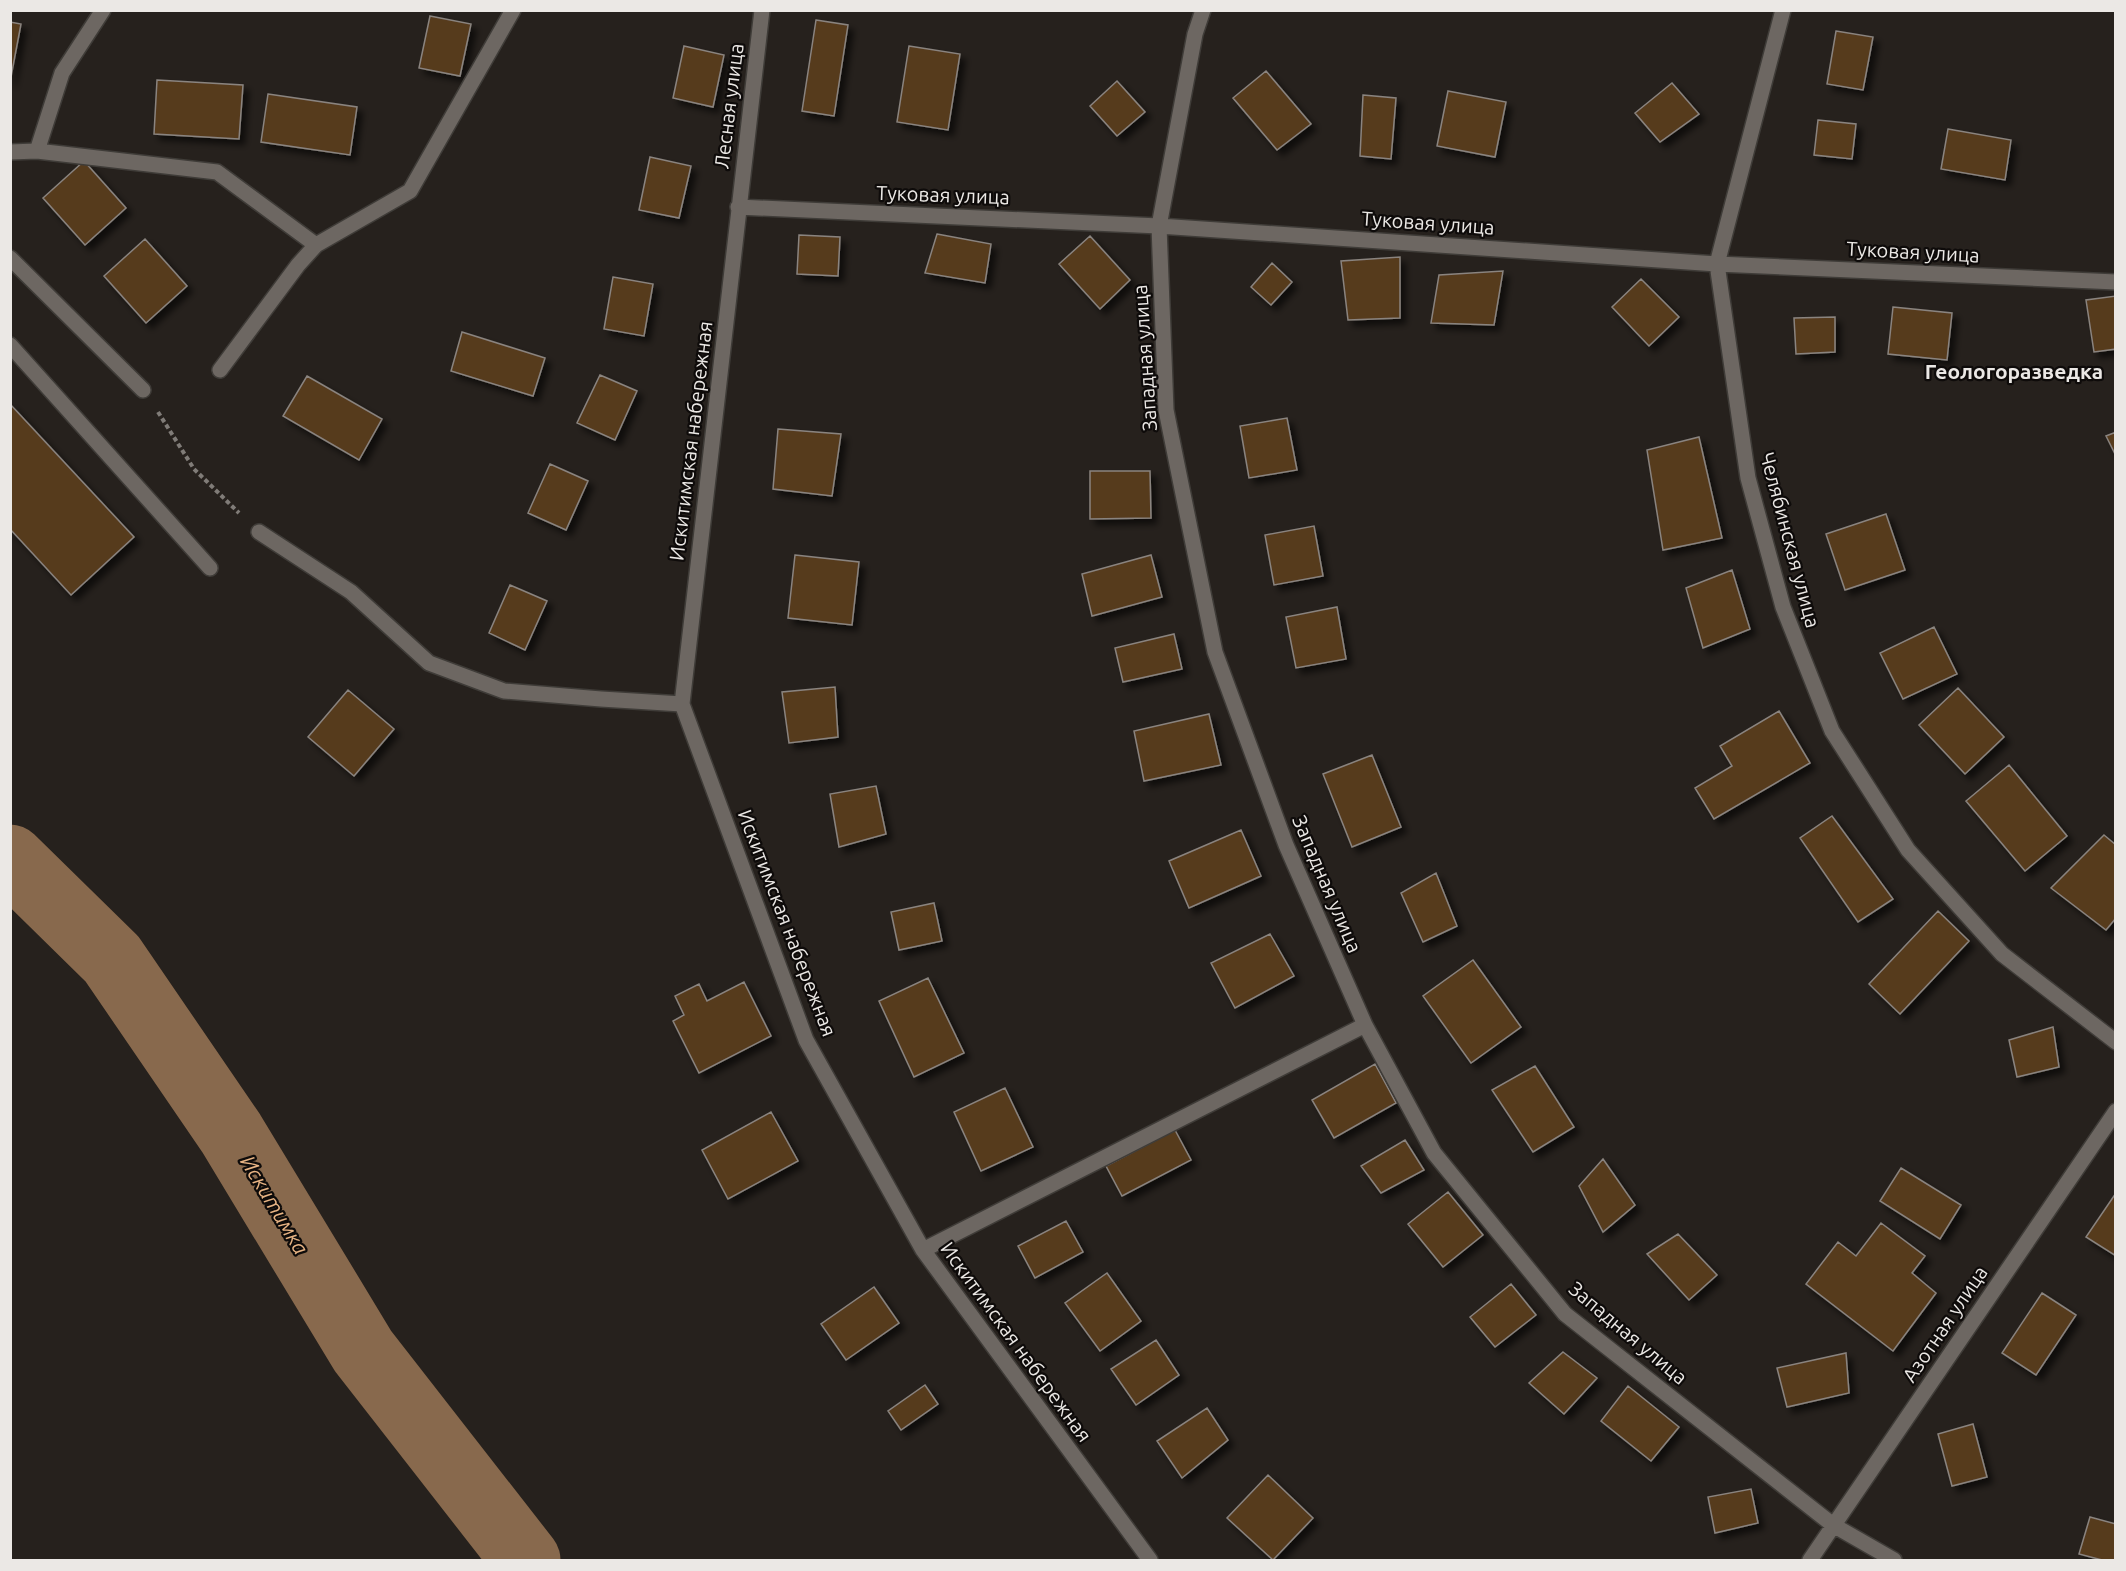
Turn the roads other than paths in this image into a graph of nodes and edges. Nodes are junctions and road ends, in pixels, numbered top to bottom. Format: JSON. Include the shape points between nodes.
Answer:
{"nodes":[{"id":1,"x":103,"y":10,"type":"edge"},
{"id":2,"x":513,"y":10,"type":"edge"},
{"id":3,"x":762,"y":10,"type":"edge"},
{"id":4,"x":1203,"y":10,"type":"edge"},
{"id":5,"x":1783,"y":10,"type":"edge"},
{"id":6,"x":37,"y":151,"type":"junction"},
{"id":7,"x":10,"y":152,"type":"edge"},
{"id":8,"x":738,"y":207,"type":"junction"},
{"id":9,"x":1159,"y":226,"type":"junction"},
{"id":10,"x":316,"y":245,"type":"junction"},
{"id":11,"x":10,"y":258,"type":"edge"},
{"id":12,"x":1718,"y":264,"type":"junction"},
{"id":13,"x":2115,"y":282,"type":"edge"},
{"id":14,"x":10,"y":345,"type":"edge"},
{"id":15,"x":220,"y":370,"type":"dead end"},
{"id":16,"x":143,"y":390,"type":"road end"},
{"id":17,"x":259,"y":532,"type":"road end"},
{"id":18,"x":210,"y":568,"type":"dead end"},
{"id":19,"x":682,"y":704,"type":"junction"},
{"id":20,"x":1365,"y":1025,"type":"junction"},
{"id":21,"x":2115,"y":1042,"type":"edge"},
{"id":22,"x":2115,"y":1111,"type":"edge"},
{"id":23,"x":923,"y":1250,"type":"junction"},
{"id":24,"x":1833,"y":1525,"type":"junction"},
{"id":25,"x":1150,"y":1560,"type":"edge"},
{"id":26,"x":1810,"y":1560,"type":"edge"},
{"id":27,"x":1894,"y":1560,"type":"edge"}],
"edges":[{"from":1,"to":6,"type":"lane","via":[[62,73]]},
{"from":2,"to":10,"type":"lane","via":[[410,191]]},
{"from":3,"to":8,"type":"lane","name":"Лесная улица"},
{"from":4,"to":9,"type":"lane","name":"Западная улица"},
{"from":5,"to":12,"type":"lane","name":"Челябинская улица"},
{"from":6,"to":7,"type":"lane"},
{"from":6,"to":10,"type":"lane","via":[[217,172]]},
{"from":8,"to":9,"type":"lane","name":"Туковая улица"},
{"from":8,"to":19,"type":"lane","name":"Искитимская набережная"},
{"from":9,"to":12,"type":"lane","name":"Туковая улица"},
{"from":9,"to":20,"type":"lane","name":"Западная улица","via":[[1166,410],[1215,652],[1286,845]]},
{"from":10,"to":15,"type":"lane"},
{"from":11,"to":16,"type":"lane"},
{"from":12,"to":13,"type":"lane","name":"Туковая улица"},
{"from":12,"to":21,"type":"lane","name":"Челябинская улица","via":[[1748,478],[1783,607],[1832,731],[1908,850],[2002,954]]},
{"from":14,"to":18,"type":"lane"},
{"from":17,"to":19,"type":"lane","via":[[351,592],[429,663],[504,691]]},
{"from":19,"to":23,"type":"lane","name":"Искитимская набережная","via":[[806,1040]]},
{"from":20,"to":23,"type":"lane"},
{"from":20,"to":24,"type":"lane","name":"Западная улица","via":[[1434,1153],[1565,1314]]},
{"from":22,"to":24,"type":"lane","name":"Азотная улица"},
{"from":23,"to":25,"type":"lane","name":"Искитимская набережная"},
{"from":24,"to":26,"type":"lane","name":"Азотная улица"},
{"from":24,"to":27,"type":"lane","name":"Западная улица"}]}
